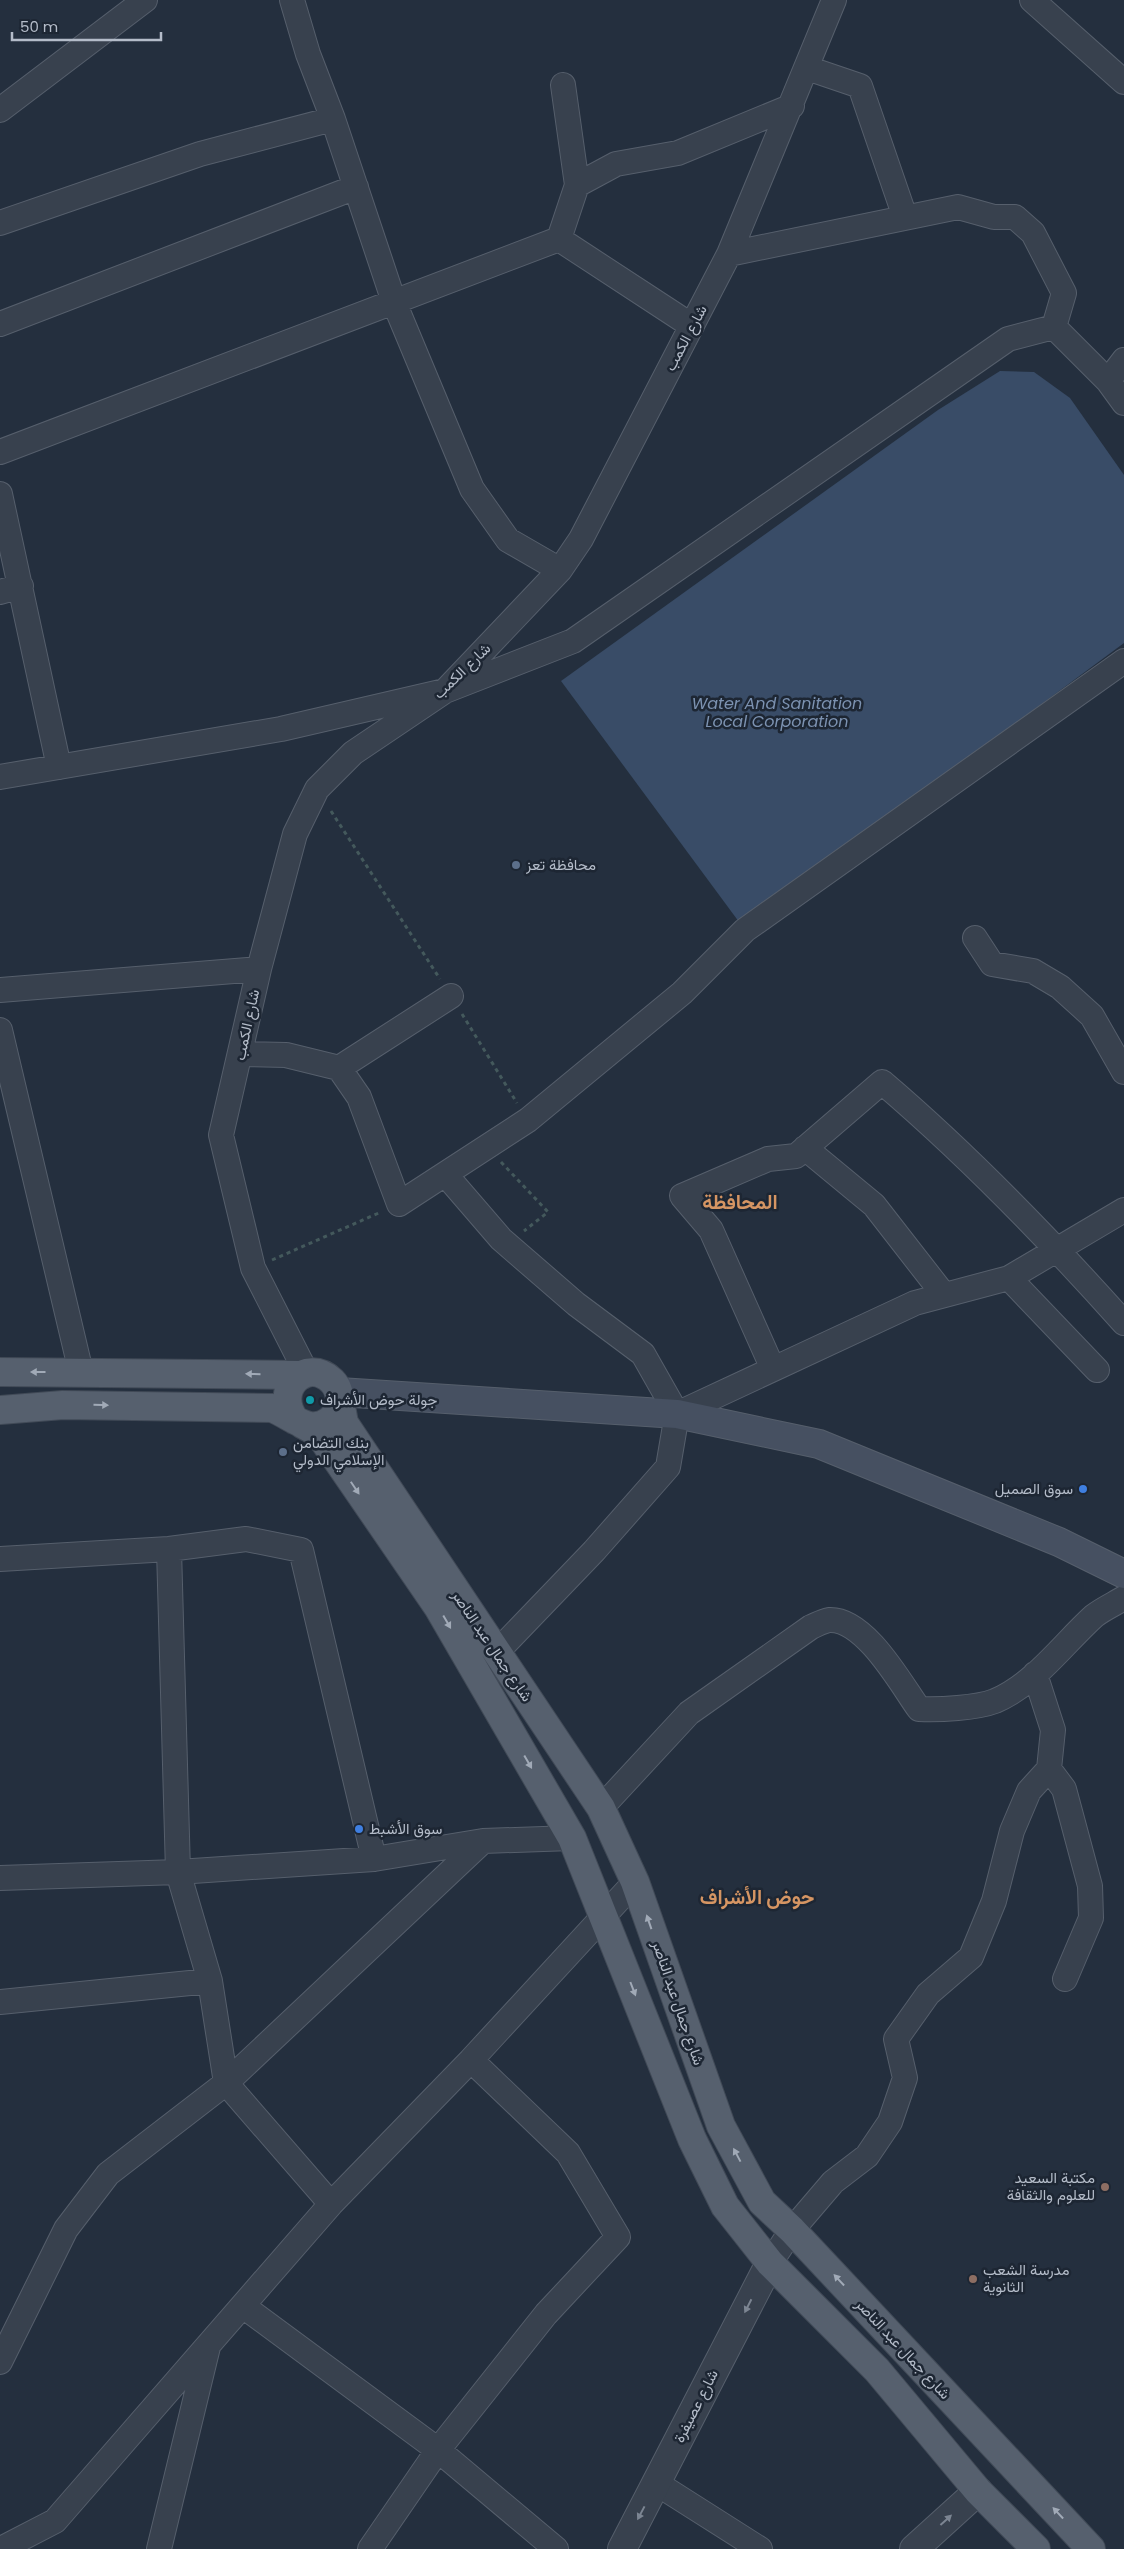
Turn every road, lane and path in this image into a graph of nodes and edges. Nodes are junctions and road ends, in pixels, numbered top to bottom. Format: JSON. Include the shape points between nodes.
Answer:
{"nodes":[{"id":1,"x":145,"y":0,"type":"edge"},
{"id":2,"x":292,"y":0,"type":"edge"},
{"id":3,"x":834,"y":0,"type":"edge"},
{"id":4,"x":1032,"y":0,"type":"edge"},
{"id":5,"x":807,"y":68,"type":"junction"},
{"id":6,"x":1124,"y":82,"type":"edge"},
{"id":7,"x":563,"y":85,"type":"dead end"},
{"id":8,"x":792,"y":106,"type":"junction"},
{"id":9,"x":0,"y":110,"type":"edge"},
{"id":10,"x":333,"y":119,"type":"junction"},
{"id":11,"x":577,"y":185,"type":"junction"},
{"id":12,"x":356,"y":187,"type":"junction"},
{"id":13,"x":905,"y":217,"type":"junction"},
{"id":14,"x":0,"y":223,"type":"edge"},
{"id":15,"x":560,"y":239,"type":"junction"},
{"id":16,"x":729,"y":254,"type":"junction"},
{"id":17,"x":394,"y":302,"type":"junction"},
{"id":18,"x":0,"y":324,"type":"edge"},
{"id":19,"x":692,"y":326,"type":"junction"},
{"id":20,"x":1054,"y":326,"type":"junction"},
{"id":21,"x":1124,"y":360,"type":"edge"},
{"id":22,"x":1108,"y":381,"type":"junction"},
{"id":23,"x":1124,"y":403,"type":"edge"},
{"id":24,"x":0,"y":452,"type":"edge"},
{"id":25,"x":0,"y":494,"type":"edge"},
{"id":26,"x":560,"y":570,"type":"junction"},
{"id":27,"x":11,"y":589,"type":"edge"},
{"id":28,"x":1124,"y":661,"type":"edge"},
{"id":29,"x":445,"y":691,"type":"junction"},
{"id":30,"x":59,"y":767,"type":"junction"},
{"id":31,"x":0,"y":777,"type":"edge"},
{"id":32,"x":317,"y":789,"type":"junction"},
{"id":33,"x":975,"y":938,"type":"dead end"},
{"id":34,"x":259,"y":969,"type":"junction"},
{"id":35,"x":0,"y":990,"type":"edge"},
{"id":36,"x":451,"y":996,"type":"junction"},
{"id":37,"x":0,"y":1030,"type":"edge"},
{"id":38,"x":241,"y":1054,"type":"junction"},
{"id":39,"x":339,"y":1068,"type":"junction"},
{"id":40,"x":1124,"y":1072,"type":"edge"},
{"id":41,"x":528,"y":1120,"type":"junction"},
{"id":42,"x":488,"y":1146,"type":"junction"},
{"id":43,"x":805,"y":1148,"type":"junction"},
{"id":44,"x":445,"y":1174,"type":"junction"},
{"id":45,"x":399,"y":1204,"type":"junction"},
{"id":46,"x":1124,"y":1210,"type":"edge"},
{"id":47,"x":507,"y":1244,"type":"junction"},
{"id":48,"x":1059,"y":1250,"type":"junction"},
{"id":49,"x":253,"y":1268,"type":"junction"},
{"id":50,"x":1009,"y":1278,"type":"junction"},
{"id":51,"x":944,"y":1295,"type":"junction"},
{"id":52,"x":1124,"y":1323,"type":"edge"},
{"id":53,"x":773,"y":1370,"type":"junction"},
{"id":54,"x":1097,"y":1370,"type":"dead end"},
{"id":55,"x":0,"y":1372,"type":"edge"},
{"id":56,"x":81,"y":1372,"type":"junction"},
{"id":57,"x":305,"y":1374,"type":"junction"},
{"id":58,"x":340,"y":1397,"type":"junction"},
{"id":59,"x":0,"y":1410,"type":"edge"},
{"id":60,"x":677,"y":1414,"type":"junction"},
{"id":61,"x":299,"y":1422,"type":"junction"},
{"id":62,"x":169,"y":1549,"type":"junction"},
{"id":63,"x":0,"y":1559,"type":"edge"},
{"id":64,"x":1124,"y":1574,"type":"edge"},
{"id":65,"x":1124,"y":1598,"type":"edge"},
{"id":66,"x":496,"y":1653,"type":"junction"},
{"id":67,"x":1035,"y":1674,"type":"junction"},
{"id":68,"x":1049,"y":1769,"type":"junction"},
{"id":69,"x":601,"y":1808,"type":"junction"},
{"id":70,"x":572,"y":1838,"type":"junction"},
{"id":71,"x":483,"y":1841,"type":"junction"},
{"id":72,"x":374,"y":1859,"type":"junction"},
{"id":73,"x":178,"y":1872,"type":"junction"},
{"id":74,"x":0,"y":1878,"type":"edge"},
{"id":75,"x":635,"y":1882,"type":"junction"},
{"id":76,"x":604,"y":1915,"type":"junction"},
{"id":77,"x":1065,"y":1978,"type":"dead end"},
{"id":78,"x":210,"y":1981,"type":"junction"},
{"id":79,"x":0,"y":2002,"type":"edge"},
{"id":80,"x":471,"y":2060,"type":"junction"},
{"id":81,"x":226,"y":2083,"type":"junction"},
{"id":82,"x":331,"y":2204,"type":"junction"},
{"id":83,"x":792,"y":2230,"type":"junction"},
{"id":84,"x":770,"y":2263,"type":"junction"},
{"id":85,"x":244,"y":2306,"type":"junction"},
{"id":86,"x":209,"y":2342,"type":"junction"},
{"id":87,"x":0,"y":2362,"type":"edge"},
{"id":88,"x":438,"y":2450,"type":"junction"},
{"id":89,"x":656,"y":2483,"type":"junction"},
{"id":90,"x":978,"y":2491,"type":"junction"},
{"id":91,"x":1,"y":2549,"type":"edge"},
{"id":92,"x":159,"y":2549,"type":"edge"},
{"id":93,"x":370,"y":2549,"type":"edge"},
{"id":94,"x":556,"y":2549,"type":"edge"},
{"id":95,"x":622,"y":2549,"type":"edge"},
{"id":96,"x":760,"y":2549,"type":"edge"},
{"id":97,"x":914,"y":2549,"type":"edge"},
{"id":98,"x":1036,"y":2549,"type":"edge"},
{"id":99,"x":1091,"y":2549,"type":"edge"}],
"edges":[{"from":1,"to":9,"type":"street"},
{"from":2,"to":10,"type":"street"},
{"from":3,"to":5,"type":"street","name":"شارع الكمب"},
{"from":4,"to":6,"type":"street"},
{"from":5,"to":8,"type":"street","name":"شارع الكمب"},
{"from":5,"to":13,"type":"street","via":[[860,86]]},
{"from":7,"to":11,"type":"street"},
{"from":8,"to":11,"type":"street","via":[[678,153],[616,164]]},
{"from":8,"to":16,"type":"street","name":"شارع الكمب"},
{"from":10,"to":12,"type":"street"},
{"from":10,"to":14,"type":"street","via":[[200,154]]},
{"from":11,"to":15,"type":"street"},
{"from":12,"to":17,"type":"street"},
{"from":12,"to":18,"type":"street"},
{"from":13,"to":16,"type":"street"},
{"from":13,"to":20,"type":"street","via":[[958,207],[994,217],[1015,217],[1033,233],[1064,293]]},
{"from":15,"to":17,"type":"street"},
{"from":15,"to":19,"type":"street"},
{"from":16,"to":19,"type":"street","name":"شارع الكمب"},
{"from":17,"to":24,"type":"street"},
{"from":17,"to":26,"type":"street","via":[[472,489],[508,540]]},
{"from":19,"to":26,"type":"street","name":"شارع الكمب","via":[[581,539]]},
{"from":20,"to":22,"type":"street"},
{"from":20,"to":29,"type":"street","via":[[1008,338],[573,641]]},
{"from":21,"to":22,"type":"street"},
{"from":22,"to":23,"type":"street"},
{"from":25,"to":27,"type":"street"},
{"from":26,"to":29,"type":"street","name":"شارع الكمب"},
{"from":27,"to":30,"type":"street"},
{"from":28,"to":41,"type":"street","via":[[745,930],[682,993]]},
{"from":29,"to":30,"type":"street","via":[[280,728]]},
{"from":29,"to":32,"type":"street","name":"شارع الكمب","via":[[353,752]]},
{"from":30,"to":31,"type":"street"},
{"from":32,"to":34,"type":"street","name":"شارع الكمب","via":[[295,834]]},
{"from":32,"to":36,"type":"path"},
{"from":33,"to":40,"type":"street","via":[[992,964],[1033,971],[1060,987],[1092,1016]]},
{"from":34,"to":35,"type":"street"},
{"from":34,"to":38,"type":"street","name":"شارع الكمب"},
{"from":36,"to":39,"type":"street"},
{"from":36,"to":41,"type":"path"},
{"from":37,"to":56,"type":"street"},
{"from":38,"to":39,"type":"street","via":[[286,1055]]},
{"from":38,"to":49,"type":"street","name":"شارع الكمب","via":[[221,1135]]},
{"from":39,"to":45,"type":"street","via":[[359,1097]]},
{"from":41,"to":42,"type":"street"},
{"from":42,"to":44,"type":"street"},
{"from":42,"to":47,"type":"path","via":[[548,1212]]},
{"from":43,"to":48,"type":"street","via":[[882,1082],[938,1130]]},
{"from":43,"to":51,"type":"street","via":[[874,1205]]},
{"from":43,"to":53,"type":"street","via":[[796,1156],[768,1159],[682,1196],[711,1230]]},
{"from":44,"to":45,"type":"street"},
{"from":44,"to":47,"type":"street"},
{"from":45,"to":49,"type":"path"},
{"from":46,"to":48,"type":"street"},
{"from":47,"to":60,"type":"street","via":[[576,1304],[644,1354]]},
{"from":48,"to":50,"type":"street"},
{"from":48,"to":52,"type":"street"},
{"from":49,"to":57,"type":"street","name":"شارع الكمب"},
{"from":50,"to":51,"type":"street"},
{"from":50,"to":54,"type":"street"},
{"from":51,"to":53,"type":"street","via":[[915,1303]]},
{"from":53,"to":60,"type":"street"},
{"from":56,"to":55,"type":"main road","one_way":true},
{"from":57,"to":56,"type":"main road","one_way":true},
{"from":57,"to":58,"type":"main road","via":[[328,1377]]},
{"from":57,"to":61,"type":"main road","via":[[294,1380],[286,1396],[286,1405]]},
{"from":58,"to":60,"type":"main road"},
{"from":58,"to":61,"type":"main road","via":[[338,1410],[327,1423],[311,1427]]},
{"from":58,"to":66,"type":"main road","name":"شارع جمال عبد الناصر","via":[[344,1423]]},
{"from":59,"to":61,"type":"main road","name":"شارع جمال عبد الناصر","one_way":true,"via":[[63,1404],[272,1408]]},
{"from":60,"to":64,"type":"main road","via":[[819,1444],[1059,1542]]},
{"from":60,"to":66,"type":"street","via":[[668,1467]]},
{"from":61,"to":70,"type":"main road","name":"شارع جمال عبد الناصر","one_way":true,"via":[[322,1438],[438,1607]]},
{"from":62,"to":63,"type":"street"},
{"from":62,"to":72,"type":"street","via":[[246,1539],[301,1550]]},
{"from":62,"to":73,"type":"street"},
{"from":65,"to":67,"type":"street","via":[[1096,1615]]},
{"from":66,"to":69,"type":"main road","name":"شارع جمال عبد الناصر"},
{"from":67,"to":68,"type":"street","via":[[1053,1730]]},
{"from":67,"to":69,"type":"street","via":[[993,1702],[939,1710],[919,1709],[869,1638],[845,1624],[830,1620],[811,1627],[689,1714]]},
{"from":68,"to":77,"type":"street","via":[[1064,1789],[1090,1886],[1091,1918]]},
{"from":68,"to":83,"type":"street","via":[[1029,1791],[1012,1831],[994,1901],[971,1957],[928,1994],[896,2039],[905,2078],[890,2122],[867,2156],[833,2182]]},
{"from":69,"to":75,"type":"main road","name":"شارع جمال عبد الناصر"},
{"from":70,"to":71,"type":"street"},
{"from":70,"to":76,"type":"main road","name":"شارع جمال عبد الناصر"},
{"from":71,"to":72,"type":"street"},
{"from":71,"to":81,"type":"street"},
{"from":72,"to":73,"type":"street"},
{"from":73,"to":74,"type":"street"},
{"from":73,"to":78,"type":"street"},
{"from":75,"to":76,"type":"street"},
{"from":83,"to":75,"type":"main road","name":"شارع جمال عبد الناصر","one_way":true,"via":[[762,2202],[721,2126]]},
{"from":76,"to":80,"type":"street"},
{"from":76,"to":84,"type":"main road","name":"شارع جمال عبد الناصر","one_way":true,"via":[[692,2139],[725,2206]]},
{"from":78,"to":79,"type":"street"},
{"from":78,"to":81,"type":"street"},
{"from":80,"to":82,"type":"street"},
{"from":80,"to":88,"type":"street","via":[[568,2153],[618,2238],[546,2314]]},
{"from":81,"to":82,"type":"street"},
{"from":81,"to":87,"type":"street","via":[[108,2174],[66,2229]]},
{"from":82,"to":85,"type":"street"},
{"from":83,"to":84,"type":"street"},
{"from":99,"to":83,"type":"main road","name":"شارع جمال عبد الناصر","one_way":true},
{"from":84,"to":89,"type":"street","name":"شارع عصيفرة","one_way":true},
{"from":84,"to":90,"type":"main road","name":"شارع جمال عبد الناصر","via":[[877,2370]]},
{"from":85,"to":86,"type":"street"},
{"from":85,"to":88,"type":"street"},
{"from":86,"to":91,"type":"street","via":[[55,2521]]},
{"from":86,"to":92,"type":"street"},
{"from":88,"to":93,"type":"street"},
{"from":88,"to":94,"type":"street"},
{"from":89,"to":95,"type":"street","name":"شارع عصيفرة","one_way":true},
{"from":89,"to":96,"type":"street"},
{"from":97,"to":90,"type":"street","one_way":true},
{"from":90,"to":98,"type":"main road","name":"شارع جمال عبد الناصر"}]}
